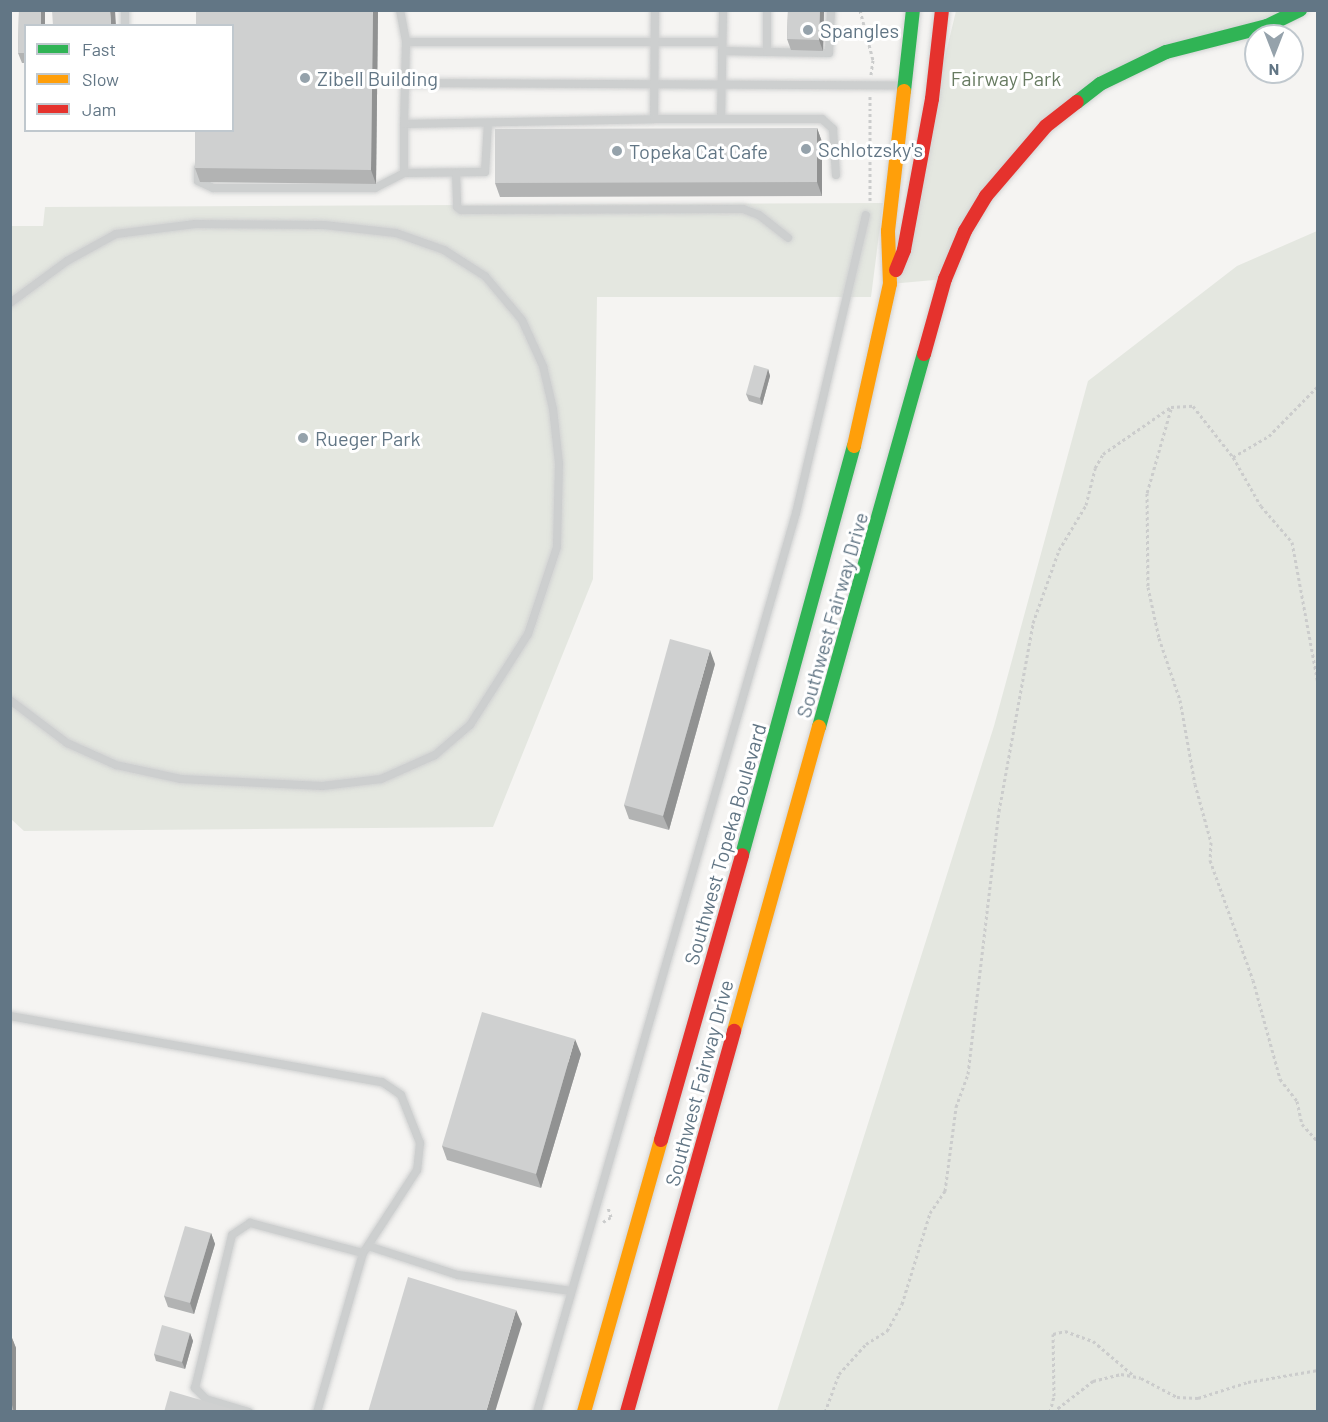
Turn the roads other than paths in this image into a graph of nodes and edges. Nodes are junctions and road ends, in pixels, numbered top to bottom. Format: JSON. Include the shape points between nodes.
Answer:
{"nodes":[{"id":1,"x":400,"y":10,"type":"edge"},
{"id":2,"x":655,"y":10,"type":"edge"},
{"id":3,"x":723,"y":10,"type":"edge"},
{"id":4,"x":767,"y":10,"type":"edge"},
{"id":5,"x":831,"y":10,"type":"edge"},
{"id":6,"x":913,"y":10,"type":"edge"},
{"id":7,"x":942,"y":10,"type":"edge"},
{"id":8,"x":1300,"y":10,"type":"edge"},
{"id":9,"x":406,"y":42,"type":"junction"},
{"id":10,"x":655,"y":42,"type":"junction"},
{"id":11,"x":722,"y":42,"type":"junction"},
{"id":12,"x":722,"y":51,"type":"junction"},
{"id":13,"x":767,"y":52,"type":"junction"},
{"id":14,"x":655,"y":82,"type":"junction"},
{"id":15,"x":722,"y":82,"type":"junction"},
{"id":16,"x":405,"y":83,"type":"junction"},
{"id":17,"x":906,"y":86,"type":"junction"},
{"id":18,"x":654,"y":119,"type":"junction"},
{"id":19,"x":721,"y":119,"type":"junction"},
{"id":20,"x":488,"y":123,"type":"junction"},
{"id":21,"x":405,"y":124,"type":"junction"},
{"id":22,"x":198,"y":153,"type":"edge"},
{"id":23,"x":404,"y":173,"type":"junction"},
{"id":24,"x":456,"y":173,"type":"junction"},
{"id":25,"x":836,"y":174,"type":"dead end"},
{"id":26,"x":866,"y":215,"type":"road end"},
{"id":27,"x":788,"y":238,"type":"dead end"},
{"id":28,"x":890,"y":284,"type":"junction"},
{"id":29,"x":10,"y":303,"type":"edge"},
{"id":30,"x":10,"y":700,"type":"edge"},
{"id":31,"x":10,"y":1016,"type":"edge"},
{"id":32,"x":368,"y":1245,"type":"junction"},
{"id":33,"x":363,"y":1253,"type":"junction"},
{"id":34,"x":571,"y":1291,"type":"junction"},
{"id":35,"x":249,"y":1412,"type":"edge"},
{"id":36,"x":317,"y":1412,"type":"edge"},
{"id":37,"x":537,"y":1412,"type":"edge"},
{"id":38,"x":584,"y":1412,"type":"edge"},
{"id":39,"x":627,"y":1412,"type":"edge"}],
"edges":[{"from":1,"to":9,"type":"lane"},
{"from":2,"to":10,"type":"lane"},
{"from":3,"to":11,"type":"lane"},
{"from":4,"to":13,"type":"lane"},
{"from":5,"to":13,"type":"lane","via":[[829,53]]},
{"from":6,"to":17,"type":"main road","name":"Southwest Topeka Boulevard"},
{"from":7,"to":28,"type":"main road","name":"Southwest Topeka Boulevard","via":[[932,99],[904,250]]},
{"from":8,"to":39,"type":"main road","name":"Southwest Fairway Drive","via":[[1267,26],[1166,52],[1100,84],[1046,126],[986,196],[965,231],[945,279]]},
{"from":9,"to":10,"type":"lane"},
{"from":9,"to":16,"type":"lane"},
{"from":10,"to":11,"type":"lane"},
{"from":10,"to":14,"type":"lane"},
{"from":11,"to":12,"type":"lane"},
{"from":12,"to":13,"type":"lane"},
{"from":12,"to":15,"type":"lane"},
{"from":14,"to":15,"type":"lane"},
{"from":14,"to":16,"type":"lane"},
{"from":14,"to":18,"type":"lane"},
{"from":15,"to":17,"type":"lane"},
{"from":15,"to":19,"type":"lane"},
{"from":16,"to":21,"type":"lane"},
{"from":17,"to":28,"type":"main road","name":"Southwest Topeka Boulevard","via":[[888,231]]},
{"from":18,"to":19,"type":"lane"},
{"from":18,"to":20,"type":"lane"},
{"from":19,"to":25,"type":"lane","via":[[829,122],[833,129]]},
{"from":20,"to":21,"type":"lane"},
{"from":20,"to":24,"type":"lane","via":[[485,172]]},
{"from":21,"to":23,"type":"lane"},
{"from":22,"to":23,"type":"lane","via":[[198,182],[213,188],[375,188]]},
{"from":23,"to":24,"type":"lane"},
{"from":24,"to":27,"type":"lane","via":[[457,207],[461,210],[744,209],[759,215]]},
{"from":26,"to":34,"type":"lane","via":[[796,513]]},
{"from":28,"to":38,"type":"main road","name":"Southwest Topeka Boulevard","via":[[865,406],[820,581]]},
{"from":29,"to":30,"type":"lane","via":[[67,261],[116,234],[195,224],[324,225],[396,233],[444,250],[485,276],[522,320],[543,366],[554,409],[559,463],[557,547],[528,634],[470,725],[435,755],[392,774],[322,786],[181,779],[116,765],[67,744]]},
{"from":31,"to":32,"type":"lane","via":[[393,1086],[401,1095],[420,1143],[421,1156],[413,1182],[380,1223]]},
{"from":32,"to":33,"type":"lane"},
{"from":32,"to":34,"type":"lane","via":[[459,1275]]},
{"from":33,"to":35,"type":"lane","via":[[250,1223],[232,1235],[195,1388],[206,1399]]},
{"from":33,"to":36,"type":"lane"},
{"from":34,"to":37,"type":"lane"}]}
